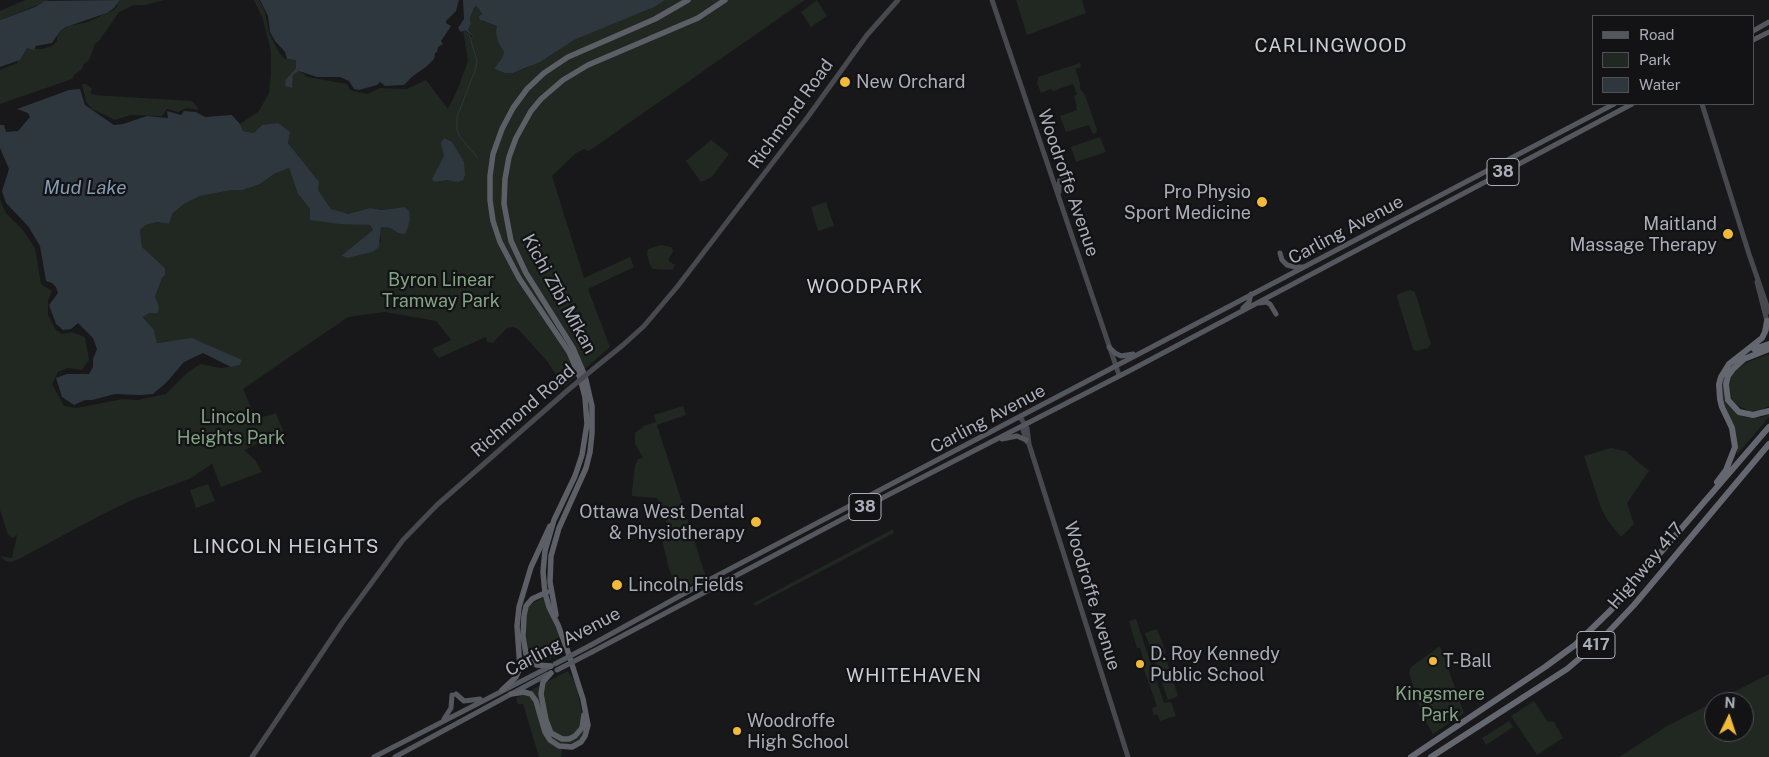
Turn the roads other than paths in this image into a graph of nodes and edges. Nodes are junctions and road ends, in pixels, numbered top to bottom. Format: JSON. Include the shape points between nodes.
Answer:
{"nodes":[{"id":1,"x":688,"y":0,"type":"edge"},
{"id":2,"x":725,"y":0,"type":"edge"},
{"id":3,"x":898,"y":0,"type":"edge"},
{"id":4,"x":992,"y":0,"type":"edge"},
{"id":5,"x":1769,"y":22,"type":"edge"},
{"id":6,"x":1754,"y":30,"type":"edge"},
{"id":7,"x":1769,"y":32,"type":"edge"},
{"id":8,"x":1754,"y":40,"type":"edge"},
{"id":9,"x":1612,"y":105,"type":"edge"},
{"id":10,"x":1630,"y":105,"type":"edge"},
{"id":11,"x":1702,"y":105,"type":"edge"},
{"id":12,"x":1071,"y":172,"type":"dead end"},
{"id":13,"x":1059,"y":197,"type":"junction"},
{"id":14,"x":1280,"y":253,"type":"dead end"},
{"id":15,"x":1306,"y":266,"type":"junction"},
{"id":16,"x":1756,"y":276,"type":"junction"},
{"id":17,"x":1251,"y":294,"type":"junction"},
{"id":18,"x":1252,"y":306,"type":"junction"},
{"id":19,"x":1769,"y":312,"type":"edge"},
{"id":20,"x":1238,"y":313,"type":"junction"},
{"id":21,"x":1276,"y":314,"type":"dead end"},
{"id":22,"x":1767,"y":321,"type":"junction"},
{"id":23,"x":1769,"y":329,"type":"edge"},
{"id":24,"x":1769,"y":344,"type":"edge"},
{"id":25,"x":1152,"y":346,"type":"junction"},
{"id":26,"x":1110,"y":347,"type":"junction"},
{"id":27,"x":1769,"y":349,"type":"edge"},
{"id":28,"x":1738,"y":356,"type":"junction"},
{"id":29,"x":1116,"y":366,"type":"junction"},
{"id":30,"x":1119,"y":376,"type":"junction"},
{"id":31,"x":1769,"y":411,"type":"edge"},
{"id":32,"x":1020,"y":417,"type":"junction"},
{"id":33,"x":1024,"y":424,"type":"junction"},
{"id":34,"x":1769,"y":427,"type":"edge"},
{"id":35,"x":1028,"y":442,"type":"junction"},
{"id":36,"x":990,"y":443,"type":"junction"},
{"id":37,"x":1769,"y":444,"type":"edge"},
{"id":38,"x":1696,"y":513,"type":"junction"},
{"id":39,"x":554,"y":520,"type":"junction"},
{"id":40,"x":548,"y":591,"type":"junction"},
{"id":41,"x":553,"y":665,"type":"junction"},
{"id":42,"x":554,"y":671,"type":"junction"},
{"id":43,"x":502,"y":690,"type":"junction"},
{"id":44,"x":511,"y":694,"type":"junction"},
{"id":45,"x":488,"y":697,"type":"junction"},
{"id":46,"x":585,"y":710,"type":"junction"},
{"id":47,"x":441,"y":721,"type":"junction"},
{"id":48,"x":252,"y":757,"type":"edge"},
{"id":49,"x":374,"y":757,"type":"edge"},
{"id":50,"x":395,"y":757,"type":"edge"},
{"id":51,"x":1128,"y":757,"type":"edge"},
{"id":52,"x":1411,"y":757,"type":"edge"},
{"id":53,"x":1431,"y":757,"type":"edge"}],
"edges":[{"from":1,"to":39,"type":"highway","name":"Kichi Zībī Mīkan","via":[[655,19],[568,57],[544,73],[513,108],[494,150],[490,192],[498,235],[516,273],[569,352],[586,403],[587,424],[582,455]]},
{"from":2,"to":40,"type":"highway","name":"Kichi Zībī Mīkan","via":[[698,18],[588,65],[563,80],[541,98],[531,112],[509,157],[504,204],[511,241],[526,273],[573,348],[585,376],[592,412],[592,438],[586,468],[552,550]]},
{"from":3,"to":48,"type":"main road","name":"Richmond Road","bridge":true,"via":[[867,35],[807,118],[644,326],[437,505],[403,540],[347,616]]},
{"from":4,"to":13,"type":"main road","name":"Woodroffe Avenue"},
{"from":5,"to":6,"type":"main road"},
{"from":7,"to":8,"type":"main road"},
{"from":9,"to":15,"type":"main road","name":"Carling Avenue","number":"38"},
{"from":10,"to":18,"type":"main road","name":"Carling Avenue","number":"38"},
{"from":11,"to":16,"type":"main road"},
{"from":12,"to":13,"type":"main road","via":[[1059,182]]},
{"from":13,"to":26,"type":"main road","name":"Woodroffe Avenue"},
{"from":14,"to":15,"type":"main road","via":[[1289,266]]},
{"from":15,"to":17,"type":"main road","name":"Carling Avenue","number":"38"},
{"from":16,"to":19,"type":"main road"},
{"from":16,"to":22,"type":"main road"},
{"from":17,"to":20,"type":"main road","via":[[1249,302]]},
{"from":17,"to":25,"type":"main road","name":"Carling Avenue","number":"38"},
{"from":18,"to":20,"type":"main road","name":"Carling Avenue","number":"38"},
{"from":18,"to":21,"type":"main road","via":[[1268,302]]},
{"from":20,"to":30,"type":"main road","name":"Carling Avenue","number":"38"},
{"from":22,"to":23,"type":"main road"},
{"from":22,"to":28,"type":"highway","via":[[1765,334],[1758,344]]},
{"from":24,"to":28,"type":"highway"},
{"from":25,"to":26,"type":"main road","via":[[1123,356],[1117,355]]},
{"from":25,"to":29,"type":"main road","name":"Carling Avenue","number":"38"},
{"from":26,"to":29,"type":"main road","name":"Woodroffe Avenue"},
{"from":27,"to":31,"type":"highway","via":[[1744,359],[1733,368],[1726,380],[1726,388],[1728,400],[1739,412],[1752,415]]},
{"from":28,"to":38,"type":"highway","via":[[1725,369],[1719,384],[1722,407],[1732,428],[1735,447],[1726,470]]},
{"from":29,"to":30,"type":"main road","name":"Woodroffe Avenue"},
{"from":29,"to":32,"type":"main road","name":"Carling Avenue"},
{"from":30,"to":33,"type":"main road","name":"Carling Avenue"},
{"from":32,"to":33,"type":"main road","name":"Woodroffe Avenue"},
{"from":32,"to":41,"type":"main road","name":"Carling Avenue","number":"38","bridge":true},
{"from":33,"to":35,"type":"main road","name":"Woodroffe Avenue"},
{"from":33,"to":36,"type":"main road","name":"Carling Avenue","number":"38"},
{"from":34,"to":38,"type":"highway","number":"417"},
{"from":35,"to":36,"type":"main road","via":[[1014,436]]},
{"from":35,"to":51,"type":"main road","name":"Woodroffe Avenue"},
{"from":36,"to":42,"type":"main road","name":"Carling Avenue","number":"38","bridge":true},
{"from":37,"to":53,"type":"highway","name":"Highway 417","number":"417","via":[[1599,642],[1567,669]]},
{"from":38,"to":52,"type":"highway","number":"417","via":[[1612,610],[1575,645]]},
{"from":39,"to":40,"type":"highway","name":"Kichi Zībī Mīkan","via":[[544,558],[543,572]]},
{"from":39,"to":43,"type":"highway","via":[[533,561],[519,607],[520,668]]},
{"from":40,"to":41,"type":"highway","via":[[526,606],[523,636],[530,660],[537,665]]},
{"from":40,"to":46,"type":"highway","name":"Kichi Zībī Mīkan","via":[[549,607],[568,652]]},
{"from":41,"to":43,"type":"main road","name":"Carling Avenue","number":"38"},
{"from":42,"to":44,"type":"main road","name":"Carling Avenue","number":"38"},
{"from":42,"to":46,"type":"highway","via":[[543,682],[541,694],[546,720],[553,735],[562,739],[575,736],[582,728]]},
{"from":43,"to":45,"type":"main road","name":"Carling Avenue","number":"38"},
{"from":44,"to":46,"type":"highway","name":"Kichi Zībī Mīkan","via":[[531,694],[546,735],[562,747],[572,747],[584,739],[588,725]]},
{"from":44,"to":50,"type":"main road","name":"Carling Avenue","number":"38"},
{"from":45,"to":47,"type":"main road","name":"Carling Avenue","number":"38"},
{"from":45,"to":47,"type":"main road","via":[[466,701],[454,694],[451,708]]},
{"from":47,"to":49,"type":"main road","name":"Carling Avenue","number":"38"}]}
